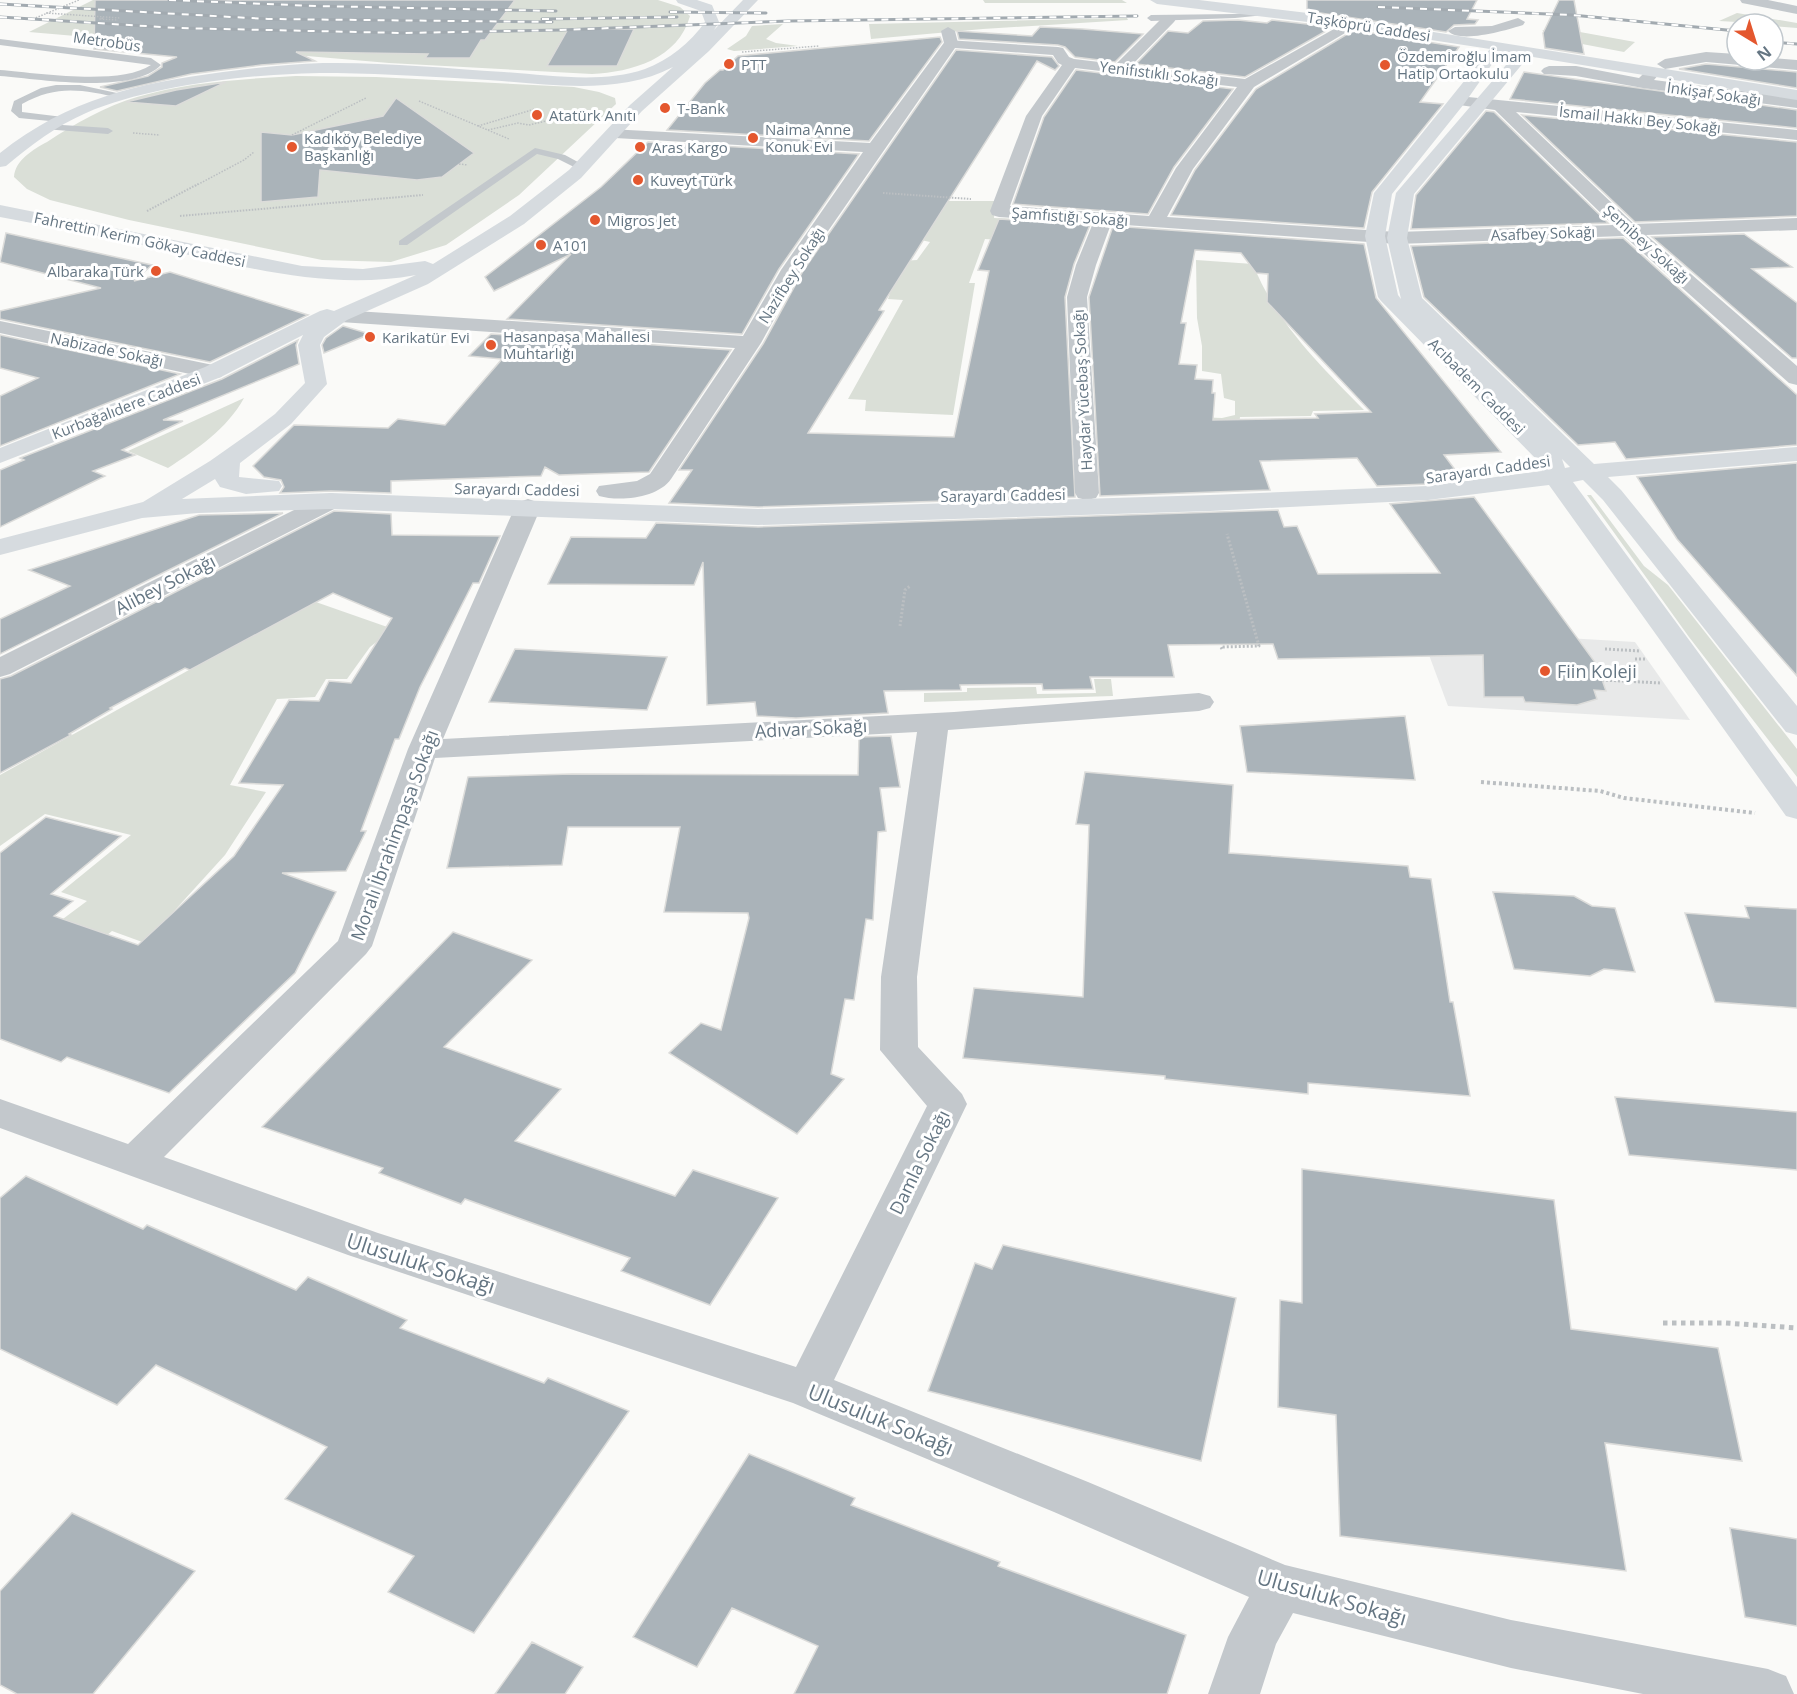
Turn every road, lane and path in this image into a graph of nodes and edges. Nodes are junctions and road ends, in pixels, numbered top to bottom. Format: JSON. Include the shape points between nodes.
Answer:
{"nodes":[{"id":1,"x":79,"y":0,"type":"edge"},
{"id":2,"x":683,"y":0,"type":"edge"},
{"id":3,"x":752,"y":0,"type":"edge"},
{"id":4,"x":1157,"y":0,"type":"edge"},
{"id":5,"x":1245,"y":0,"type":"edge"},
{"id":6,"x":1747,"y":0,"type":"edge"},
{"id":7,"x":1517,"y":4,"type":"dead end"},
{"id":8,"x":1797,"y":10,"type":"edge"},
{"id":9,"x":1272,"y":12,"type":"junction"},
{"id":10,"x":46,"y":14,"type":"junction"},
{"id":11,"x":1151,"y":18,"type":"dead end"},
{"id":12,"x":1171,"y":18,"type":"junction"},
{"id":13,"x":118,"y":20,"type":"dead end"},
{"id":14,"x":28,"y":21,"type":"dead end"},
{"id":15,"x":1518,"y":22,"type":"junction"},
{"id":16,"x":1355,"y":23,"type":"junction"},
{"id":17,"x":1455,"y":31,"type":"junction"},
{"id":18,"x":0,"y":42,"type":"edge"},
{"id":19,"x":1510,"y":44,"type":"junction"},
{"id":20,"x":819,"y":46,"type":"dead end"},
{"id":21,"x":738,"y":52,"type":"dead end"},
{"id":22,"x":1725,"y":58,"type":"edge"},
{"id":23,"x":1071,"y":63,"type":"junction"},
{"id":24,"x":1665,"y":64,"type":"junction"},
{"id":25,"x":1605,"y":66,"type":"junction"},
{"id":26,"x":1120,"y":68,"type":"junction"},
{"id":27,"x":1510,"y":69,"type":"junction"},
{"id":28,"x":1549,"y":71,"type":"dead end"},
{"id":29,"x":417,"y":72,"type":"junction"},
{"id":30,"x":0,"y":73,"type":"edge"},
{"id":31,"x":1647,"y":78,"type":"junction"},
{"id":32,"x":566,"y":80,"type":"junction"},
{"id":33,"x":1797,"y":83,"type":"edge"},
{"id":34,"x":1248,"y":84,"type":"junction"},
{"id":35,"x":388,"y":88,"type":"junction"},
{"id":36,"x":121,"y":95,"type":"junction"},
{"id":37,"x":1797,"y":95,"type":"edge"},
{"id":38,"x":1458,"y":101,"type":"junction"},
{"id":39,"x":1797,"y":103,"type":"edge"},
{"id":40,"x":1492,"y":105,"type":"junction"},
{"id":41,"x":540,"y":107,"type":"dead end"},
{"id":42,"x":636,"y":108,"type":"junction"},
{"id":43,"x":598,"y":109,"type":"dead end"},
{"id":44,"x":506,"y":119,"type":"junction"},
{"id":45,"x":49,"y":121,"type":"junction"},
{"id":46,"x":518,"y":123,"type":"junction"},
{"id":47,"x":477,"y":126,"type":"junction"},
{"id":48,"x":488,"y":130,"type":"junction"},
{"id":49,"x":106,"y":132,"type":"dead end"},
{"id":50,"x":10,"y":134,"type":"dead end"},
{"id":51,"x":615,"y":134,"type":"junction"},
{"id":52,"x":292,"y":135,"type":"dead end"},
{"id":53,"x":1796,"y":136,"type":"edge"},
{"id":54,"x":874,"y":148,"type":"junction"},
{"id":55,"x":535,"y":151,"type":"junction"},
{"id":56,"x":254,"y":152,"type":"dead end"},
{"id":57,"x":0,"y":162,"type":"edge"},
{"id":58,"x":582,"y":167,"type":"junction"},
{"id":59,"x":478,"y":190,"type":"junction"},
{"id":60,"x":904,"y":194,"type":"dead end"},
{"id":61,"x":975,"y":199,"type":"dead end"},
{"id":62,"x":1,"y":202,"type":"edge"},
{"id":63,"x":140,"y":214,"type":"dead end"},
{"id":64,"x":176,"y":216,"type":"dead end"},
{"id":65,"x":1104,"y":219,"type":"junction"},
{"id":66,"x":1155,"y":222,"type":"junction"},
{"id":67,"x":1797,"y":224,"type":"edge"},
{"id":68,"x":1629,"y":230,"type":"junction"},
{"id":69,"x":1375,"y":237,"type":"junction"},
{"id":70,"x":1397,"y":238,"type":"junction"},
{"id":71,"x":403,"y":243,"type":"dead end"},
{"id":72,"x":466,"y":253,"type":"junction"},
{"id":73,"x":281,"y":269,"type":"junction"},
{"id":74,"x":336,"y":302,"type":"junction"},
{"id":75,"x":0,"y":327,"type":"edge"},
{"id":76,"x":750,"y":343,"type":"junction"},
{"id":77,"x":251,"y":355,"type":"junction"},
{"id":78,"x":309,"y":359,"type":"junction"},
{"id":79,"x":213,"y":372,"type":"junction"},
{"id":80,"x":1797,"y":378,"type":"edge"},
{"id":81,"x":1797,"y":440,"type":"edge"},
{"id":82,"x":1797,"y":454,"type":"edge"},
{"id":83,"x":0,"y":456,"type":"edge"},
{"id":84,"x":228,"y":460,"type":"junction"},
{"id":85,"x":1651,"y":466,"type":"junction"},
{"id":86,"x":1566,"y":467,"type":"junction"},
{"id":87,"x":1471,"y":489,"type":"junction"},
{"id":88,"x":608,"y":491,"type":"junction"},
{"id":89,"x":1087,"y":493,"type":"junction"},
{"id":90,"x":1612,"y":495,"type":"junction"},
{"id":91,"x":331,"y":501,"type":"junction"},
{"id":92,"x":528,"y":507,"type":"junction"},
{"id":93,"x":141,"y":510,"type":"junction"},
{"id":94,"x":1593,"y":525,"type":"junction"},
{"id":95,"x":1226,"y":530,"type":"dead end"},
{"id":96,"x":0,"y":547,"type":"edge"},
{"id":97,"x":910,"y":586,"type":"dead end"},
{"id":98,"x":900,"y":626,"type":"dead end"},
{"id":99,"x":1222,"y":649,"type":"dead end"},
{"id":100,"x":1605,"y":649,"type":"dead end"},
{"id":101,"x":1642,"y":651,"type":"dead end"},
{"id":102,"x":1635,"y":659,"type":"dead end"},
{"id":103,"x":1647,"y":659,"type":"dead end"},
{"id":104,"x":0,"y":668,"type":"edge"},
{"id":105,"x":1602,"y":680,"type":"dead end"},
{"id":106,"x":1659,"y":683,"type":"dead end"},
{"id":107,"x":1199,"y":702,"type":"dead end"},
{"id":108,"x":934,"y":722,"type":"junction"},
{"id":109,"x":1797,"y":726,"type":"edge"},
{"id":110,"x":423,"y":748,"type":"junction"},
{"id":111,"x":1481,"y":782,"type":"dead end"},
{"id":112,"x":1797,"y":808,"type":"edge"},
{"id":113,"x":1765,"y":814,"type":"dead end"},
{"id":114,"x":8,"y":1125,"type":"edge"},
{"id":115,"x":134,"y":1162,"type":"junction"},
{"id":116,"x":1663,"y":1323,"type":"dead end"},
{"id":117,"x":1797,"y":1328,"type":"edge"},
{"id":118,"x":807,"y":1389,"type":"junction"},
{"id":119,"x":1281,"y":1587,"type":"junction"},
{"id":120,"x":1234,"y":1694,"type":"edge"},
{"id":121,"x":1768,"y":1694,"type":"edge"}],
"edges":[{"from":1,"to":10,"type":"path"},
{"from":2,"to":32,"type":"main road","via":[[707,8],[712,22],[696,42],[666,65],[614,79]]},
{"from":3,"to":42,"type":"main road"},
{"from":4,"to":9,"type":"main road","name":"Taşköprü Caddesi"},
{"from":5,"to":17,"type":"main road","name":"Taşköprü Caddesi"},
{"from":6,"to":8,"type":"street"},
{"from":7,"to":15,"type":"street"},
{"from":9,"to":12,"type":"lane"},
{"from":9,"to":16,"type":"main road","name":"Taşköprü Caddesi"},
{"from":10,"to":13,"type":"path","via":[[121,17],[100,19]]},
{"from":10,"to":14,"type":"path"},
{"from":11,"to":12,"type":"lane"},
{"from":12,"to":26,"type":"street"},
{"from":15,"to":17,"type":"street","via":[[1493,30]]},
{"from":15,"to":19,"type":"street"},
{"from":16,"to":19,"type":"main road","name":"Taşköprü Caddesi"},
{"from":16,"to":34,"type":"street"},
{"from":17,"to":19,"type":"main road","name":"Taşköprü Caddesi"},
{"from":18,"to":30,"type":"lane","name":"Metrobüs","via":[[138,59],[157,65],[143,73],[112,78]]},
{"from":19,"to":24,"type":"main road","name":"Taşköprü Caddesi"},
{"from":19,"to":25,"type":"main road","name":"Taşköprü Caddesi"},
{"from":19,"to":27,"type":"main road","via":[[1520,55]]},
{"from":19,"to":38,"type":"main road","name":"Acıbadem Caddesi","via":[[1492,54]]},
{"from":20,"to":21,"type":"path"},
{"from":22,"to":24,"type":"street","via":[[1706,57]]},
{"from":23,"to":26,"type":"street","name":"Yenifıstıklı Sokağı"},
{"from":23,"to":54,"type":"street","name":"Nazifbey Sokağı","via":[[1063,60],[1058,51],[949,37]]},
{"from":23,"to":65,"type":"street","name":"Şamfıstığı Sokağı","via":[[1034,116],[999,211]]},
{"from":24,"to":31,"type":"main road"},
{"from":24,"to":33,"type":"main road","name":"Taşköprü Caddesi"},
{"from":25,"to":27,"type":"main road","via":[[1562,64]]},
{"from":25,"to":31,"type":"main road","name":"Taşköprü Caddesi"},
{"from":26,"to":34,"type":"street","name":"Yenifıstıklı Sokağı"},
{"from":27,"to":40,"type":"main road","name":"Acıbadem Caddesi"},
{"from":28,"to":31,"type":"street","name":"İnkişaf Sokağı"},
{"from":29,"to":32,"type":"main road"},
{"from":29,"to":35,"type":"path"},
{"from":29,"to":36,"type":"main road","via":[[296,70],[190,81]]},
{"from":31,"to":37,"type":"main road","name":"Taşköprü Caddesi"},
{"from":31,"to":39,"type":"street","name":"İnkişaf Sokağı"},
{"from":32,"to":42,"type":"main road","via":[[610,86],[628,94]]},
{"from":34,"to":66,"type":"street","via":[[1185,168]]},
{"from":35,"to":47,"type":"path"},
{"from":35,"to":52,"type":"path"},
{"from":36,"to":45,"type":"main road"},
{"from":36,"to":45,"type":"lane","via":[[71,91],[48,94],[28,111]]},
{"from":38,"to":40,"type":"street"},
{"from":38,"to":69,"type":"main road","name":"Acıbadem Caddesi","via":[[1383,193]]},
{"from":40,"to":53,"type":"street","name":"İsmail Hakkı Bey Sokağı"},
{"from":40,"to":68,"type":"street","name":"Şemibey Sokağı"},
{"from":40,"to":70,"type":"main road","name":"Acıbadem Caddesi","via":[[1472,114],[1405,193]]},
{"from":41,"to":44,"type":"path","via":[[508,115]]},
{"from":42,"to":51,"type":"main road"},
{"from":43,"to":46,"type":"path","via":[[529,125]]},
{"from":44,"to":46,"type":"path"},
{"from":44,"to":47,"type":"path"},
{"from":45,"to":49,"type":"lane"},
{"from":45,"to":50,"type":"main road"},
{"from":45,"to":57,"type":"main road"},
{"from":46,"to":48,"type":"path"},
{"from":47,"to":48,"type":"path"},
{"from":48,"to":55,"type":"path"},
{"from":51,"to":54,"type":"street"},
{"from":51,"to":58,"type":"main road"},
{"from":54,"to":76,"type":"street","name":"Nazifbey Sokağı","via":[[791,270]]},
{"from":55,"to":58,"type":"lane"},
{"from":55,"to":59,"type":"lane"},
{"from":56,"to":63,"type":"path"},
{"from":58,"to":72,"type":"main road","via":[[517,220]]},
{"from":59,"to":64,"type":"path"},
{"from":59,"to":71,"type":"lane"},
{"from":60,"to":61,"type":"path"},
{"from":62,"to":73,"type":"main road","name":"Fahrettin Kerim Gökay Caddesi","via":[[65,222]]},
{"from":65,"to":66,"type":"street","name":"Şamfıstığı Sokağı"},
{"from":65,"to":89,"type":"street","name":"Haydar Yücebaş Sokağı","via":[[1077,297]]},
{"from":66,"to":69,"type":"street","name":"Şamfıstığı Sokağı"},
{"from":67,"to":68,"type":"street","name":"Asafbey Sokağı"},
{"from":68,"to":70,"type":"street","name":"Asafbey Sokağı"},
{"from":68,"to":80,"type":"street","name":"Şemibey Sokağı"},
{"from":69,"to":70,"type":"street","name":"Şamfıstığı Sokağı"},
{"from":69,"to":86,"type":"main road","name":"Acıbadem Caddesi","via":[[1388,297]]},
{"from":70,"to":86,"type":"main road","name":"Acıbadem Caddesi","via":[[1412,300]]},
{"from":72,"to":73,"type":"main road","name":"Fahrettin Kerim Gökay Caddesi","via":[[437,264],[383,274],[329,276]]},
{"from":72,"to":74,"type":"main road","via":[[421,280]]},
{"from":73,"to":74,"type":"main road","name":"Fahrettin Kerim Gökay Caddesi","via":[[329,287]]},
{"from":74,"to":76,"type":"street"},
{"from":74,"to":77,"type":"main road","via":[[324,317]]},
{"from":74,"to":78,"type":"main road","via":[[309,345]]},
{"from":75,"to":79,"type":"street","name":"Nabizade Sokağı"},
{"from":76,"to":88,"type":"street","name":"Nazifbey Sokağı","via":[[659,479],[643,488]]},
{"from":77,"to":78,"type":"main road","via":[[282,353]]},
{"from":77,"to":79,"type":"main road","name":"Kurbağalıdere Caddesi"},
{"from":78,"to":84,"type":"main road","name":"Sarayardı Caddesi","via":[[316,384],[304,401]]},
{"from":79,"to":83,"type":"main road","name":"Kurbağalıdere Caddesi"},
{"from":81,"to":86,"type":"main road","name":"Sarayardı Caddesi"},
{"from":82,"to":85,"type":"main road","name":"Sarayardı Caddesi"},
{"from":84,"to":88,"type":"main road","name":"Sarayardı Caddesi","via":[[229,482],[246,487]]},
{"from":84,"to":93,"type":"main road","name":"Sarayardı Caddesi"},
{"from":85,"to":86,"type":"main road","name":"Sarayardı Caddesi"},
{"from":85,"to":90,"type":"main road","name":"Sarayardı Caddesi","via":[[1625,481]]},
{"from":86,"to":87,"type":"main road","name":"Sarayardı Caddesi"},
{"from":86,"to":89,"type":"main road","name":"Sarayardı Caddesi","via":[[1373,483]]},
{"from":86,"to":90,"type":"main road","name":"Acıbadem Caddesi"},
{"from":86,"to":94,"type":"main road","name":"Acıbadem Caddesi"},
{"from":87,"to":92,"type":"main road","name":"Sarayardı Caddesi","via":[[1373,497],[758,517]]},
{"from":87,"to":94,"type":"main road","via":[[1542,500]]},
{"from":88,"to":89,"type":"main road","name":"Sarayardı Caddesi","via":[[770,500]]},
{"from":90,"to":109,"type":"main road","name":"Acıbadem Caddesi"},
{"from":91,"to":92,"type":"main road","name":"Sarayardı Caddesi"},
{"from":91,"to":93,"type":"main road","name":"Sarayardı Caddesi"},
{"from":91,"to":104,"type":"street","name":"Alibey Sokağı"},
{"from":92,"to":110,"type":"street","name":"Moralı İbrahimpaşa Sokağı"},
{"from":93,"to":96,"type":"main road","name":"Sarayardı Caddesi"},
{"from":94,"to":112,"type":"main road","name":"Acıbadem Caddesi"},
{"from":95,"to":99,"type":"path","via":[[1259,646]]},
{"from":97,"to":98,"type":"path","via":[[905,590]]},
{"from":100,"to":101,"type":"path"},
{"from":102,"to":103,"type":"path"},
{"from":105,"to":106,"type":"path"},
{"from":107,"to":108,"type":"street","name":"Adıvar Sokağı"},
{"from":108,"to":110,"type":"street","name":"Adıvar Sokağı"},
{"from":108,"to":118,"type":"street","name":"Damla Sokağı","via":[[899,977],[898,1050],[948,1104]]},
{"from":110,"to":115,"type":"street","name":"Moralı İbrahimpaşa Sokağı","via":[[354,946]]},
{"from":111,"to":113,"type":"path","via":[[1600,791],[1624,798]]},
{"from":114,"to":115,"type":"street","name":"Ulusuluk Sokağı"},
{"from":115,"to":118,"type":"street","name":"Ulusuluk Sokağı","via":[[363,1244]]},
{"from":116,"to":117,"type":"path"},
{"from":118,"to":119,"type":"street","name":"Ulusuluk Sokağı"},
{"from":119,"to":120,"type":"street","via":[[1253,1637]]},
{"from":119,"to":121,"type":"street","name":"Ulusuluk Sokağı","via":[[1511,1644]]}]}
